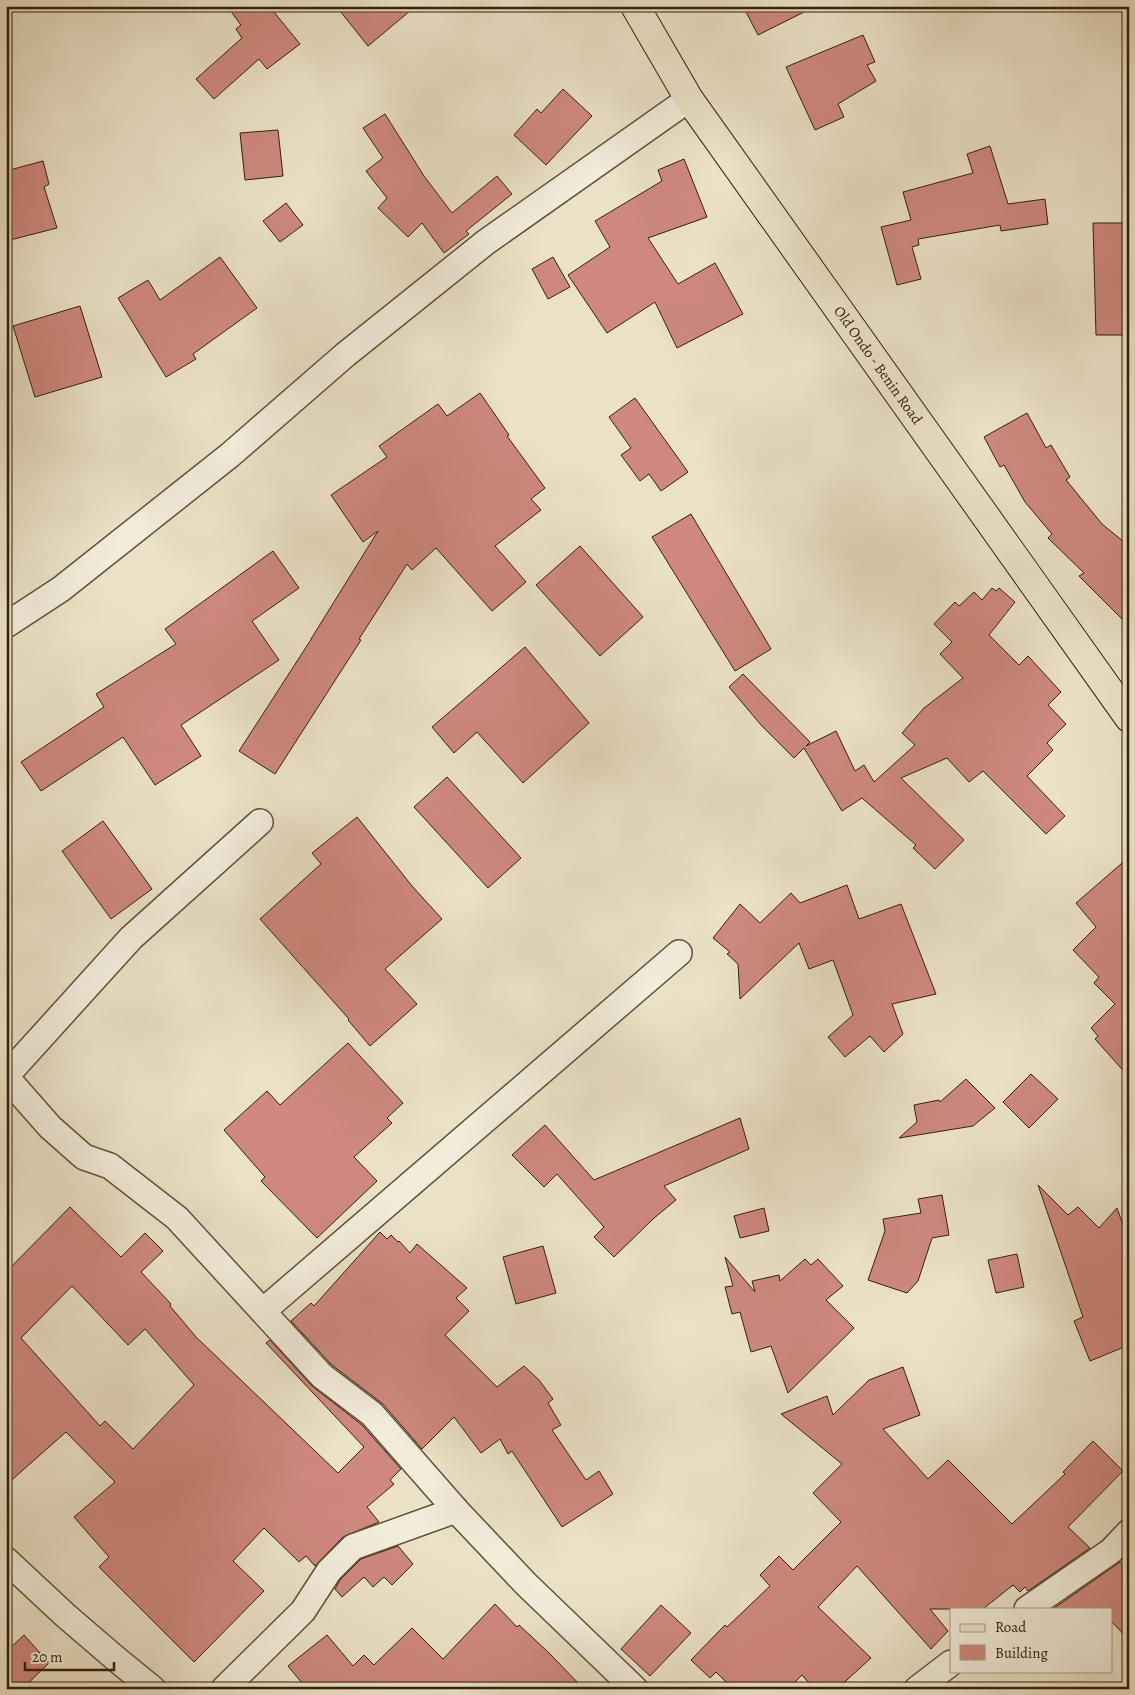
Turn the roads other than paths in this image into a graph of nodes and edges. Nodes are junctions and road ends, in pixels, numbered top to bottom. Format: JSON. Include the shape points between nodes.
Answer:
{"nodes":[{"id":1,"x":635,"y":6,"type":"edge"},
{"id":2,"x":689,"y":99,"type":"junction"},
{"id":3,"x":6,"y":625,"type":"edge"},
{"id":4,"x":1129,"y":718,"type":"edge"},
{"id":5,"x":260,"y":822,"type":"dead end"},
{"id":6,"x":679,"y":953,"type":"dead end"},
{"id":7,"x":6,"y":1076,"type":"edge"},
{"id":8,"x":263,"y":1311,"type":"junction"},
{"id":9,"x":456,"y":1510,"type":"junction"},
{"id":10,"x":1129,"y":1532,"type":"edge"},
{"id":11,"x":6,"y":1560,"type":"edge"},
{"id":12,"x":1028,"y":1608,"type":"edge"},
{"id":13,"x":950,"y":1664,"type":"edge"},
{"id":14,"x":153,"y":1689,"type":"edge"},
{"id":15,"x":224,"y":1689,"type":"edge"},
{"id":16,"x":635,"y":1689,"type":"edge"},
{"id":17,"x":917,"y":1689,"type":"edge"}],
"edges":[{"from":1,"to":2,"type":"main road","name":"Old Ondo - Benin Road"},
{"from":2,"to":3,"type":"street","via":[[486,242],[344,355],[230,455],[61,589]]},
{"from":2,"to":4,"type":"main road","name":"Old Ondo - Benin Road"},
{"from":5,"to":7,"type":"street","via":[[131,938]]},
{"from":6,"to":8,"type":"street"},
{"from":7,"to":8,"type":"street","via":[[50,1127],[84,1157],[110,1166],[176,1218]]},
{"from":8,"to":9,"type":"street","via":[[322,1376],[372,1414]]},
{"from":9,"to":15,"type":"street","via":[[353,1547],[329,1571],[303,1611]]},
{"from":9,"to":16,"type":"street","via":[[526,1584]]},
{"from":10,"to":12,"type":"street","via":[[1111,1552]]},
{"from":11,"to":14,"type":"street"},
{"from":13,"to":17,"type":"street"}]}
